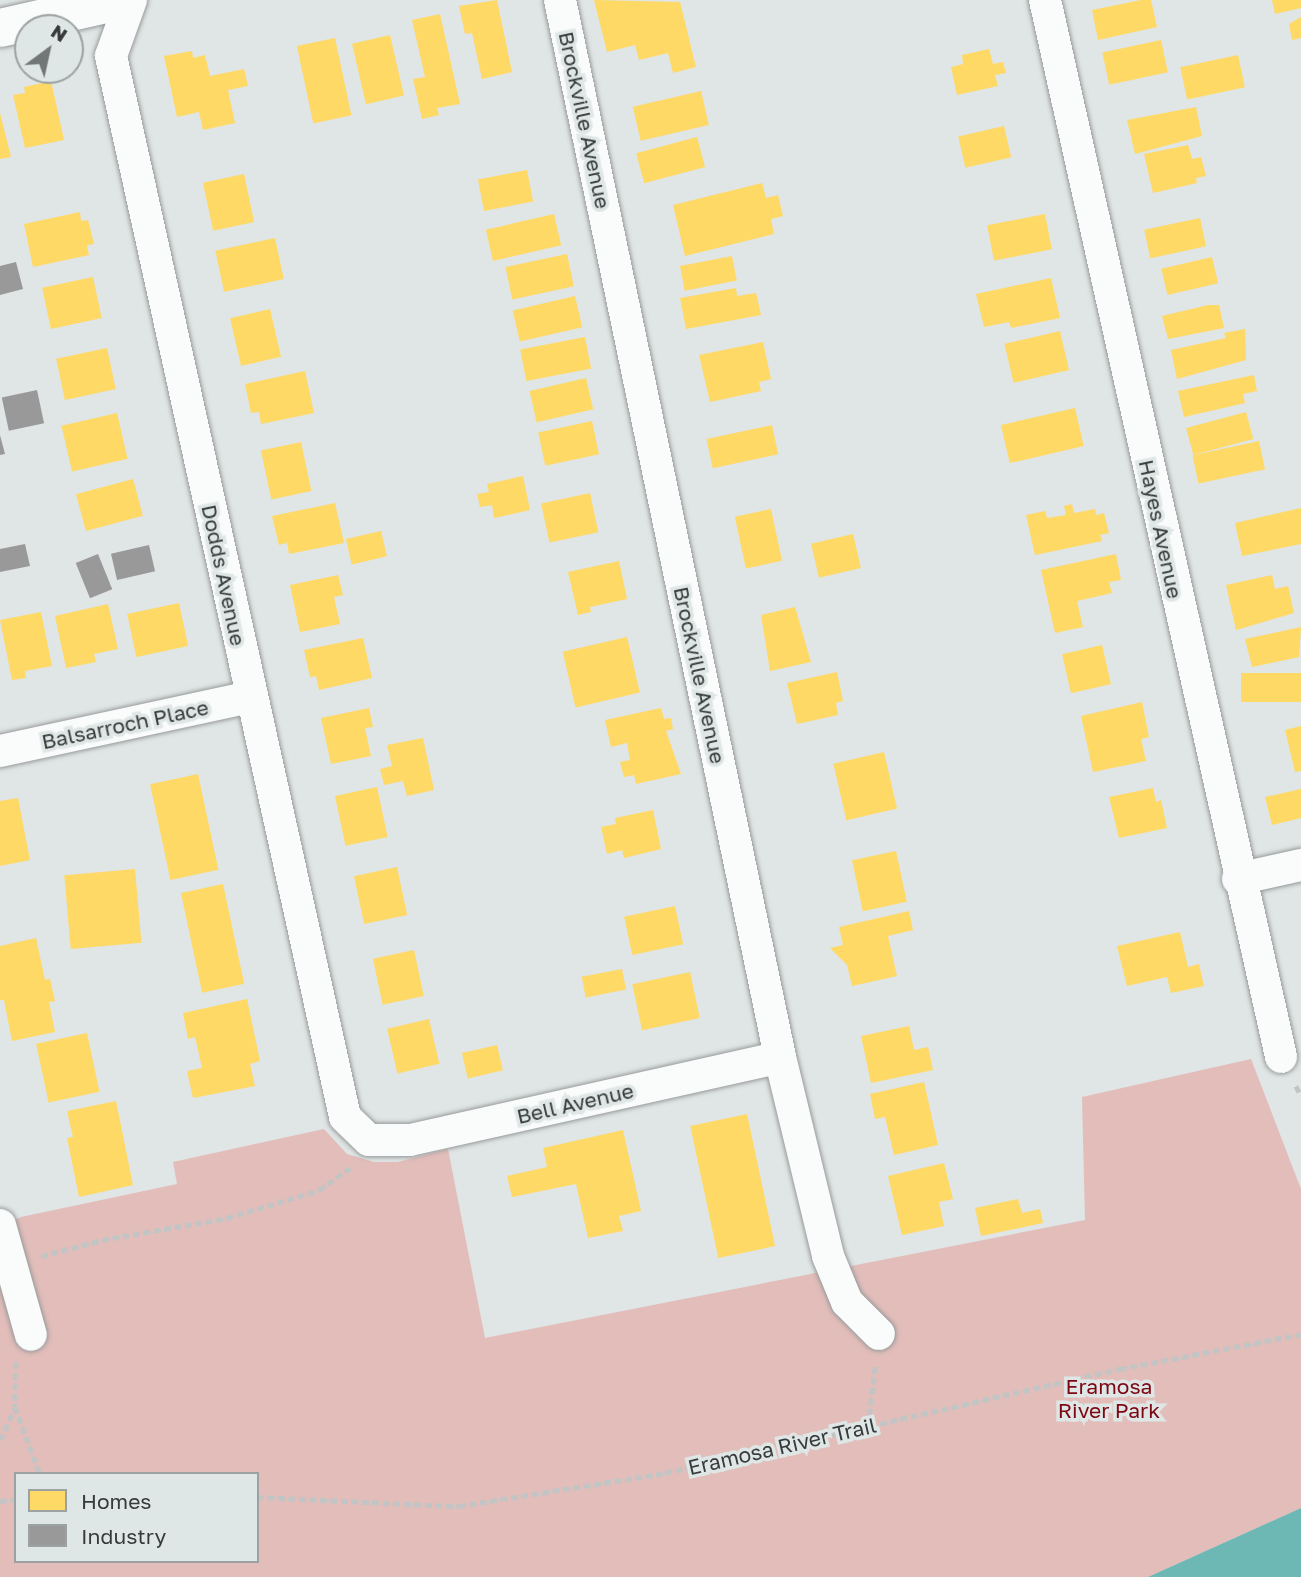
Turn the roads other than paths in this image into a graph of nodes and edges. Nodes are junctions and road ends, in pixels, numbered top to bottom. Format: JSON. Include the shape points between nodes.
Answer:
{"nodes":[{"id":1,"x":123,"y":0,"type":"edge"},
{"id":2,"x":131,"y":0,"type":"edge"},
{"id":3,"x":560,"y":0,"type":"edge"},
{"id":4,"x":1045,"y":0,"type":"edge"},
{"id":5,"x":0,"y":28,"type":"edge"},
{"id":6,"x":250,"y":697,"type":"junction"},
{"id":7,"x":0,"y":751,"type":"edge"},
{"id":8,"x":1301,"y":865,"type":"edge"},
{"id":9,"x":1238,"y":879,"type":"junction"},
{"id":10,"x":780,"y":1056,"type":"junction"},
{"id":11,"x":1281,"y":1057,"type":"dead end"},
{"id":12,"x":369,"y":1140,"type":"joint"},
{"id":13,"x":0,"y":1225,"type":"edge"},
{"id":14,"x":879,"y":1334,"type":"road end"},
{"id":15,"x":30,"y":1335,"type":"road end"}],
"edges":[{"from":1,"to":5,"type":"main road"},
{"from":2,"to":6,"type":"street","name":"Dodds Avenue","via":[[111,56]]},
{"from":3,"to":10,"type":"street","name":"Brockville Avenue"},
{"from":4,"to":9,"type":"street","name":"Hayes Avenue"},
{"from":6,"to":7,"type":"street","name":"Balsarroch Place"},
{"from":6,"to":12,"type":"street","name":"Dodds Avenue","via":[[345,1117]]},
{"from":8,"to":9,"type":"street"},
{"from":9,"to":11,"type":"street","name":"Hayes Avenue"},
{"from":10,"to":12,"type":"street","name":"Bell Avenue","via":[[410,1140]]},
{"from":10,"to":14,"type":"street","name":"Brockville Avenue","via":[[828,1256],[847,1302]]},
{"from":13,"to":15,"type":"street"}]}
